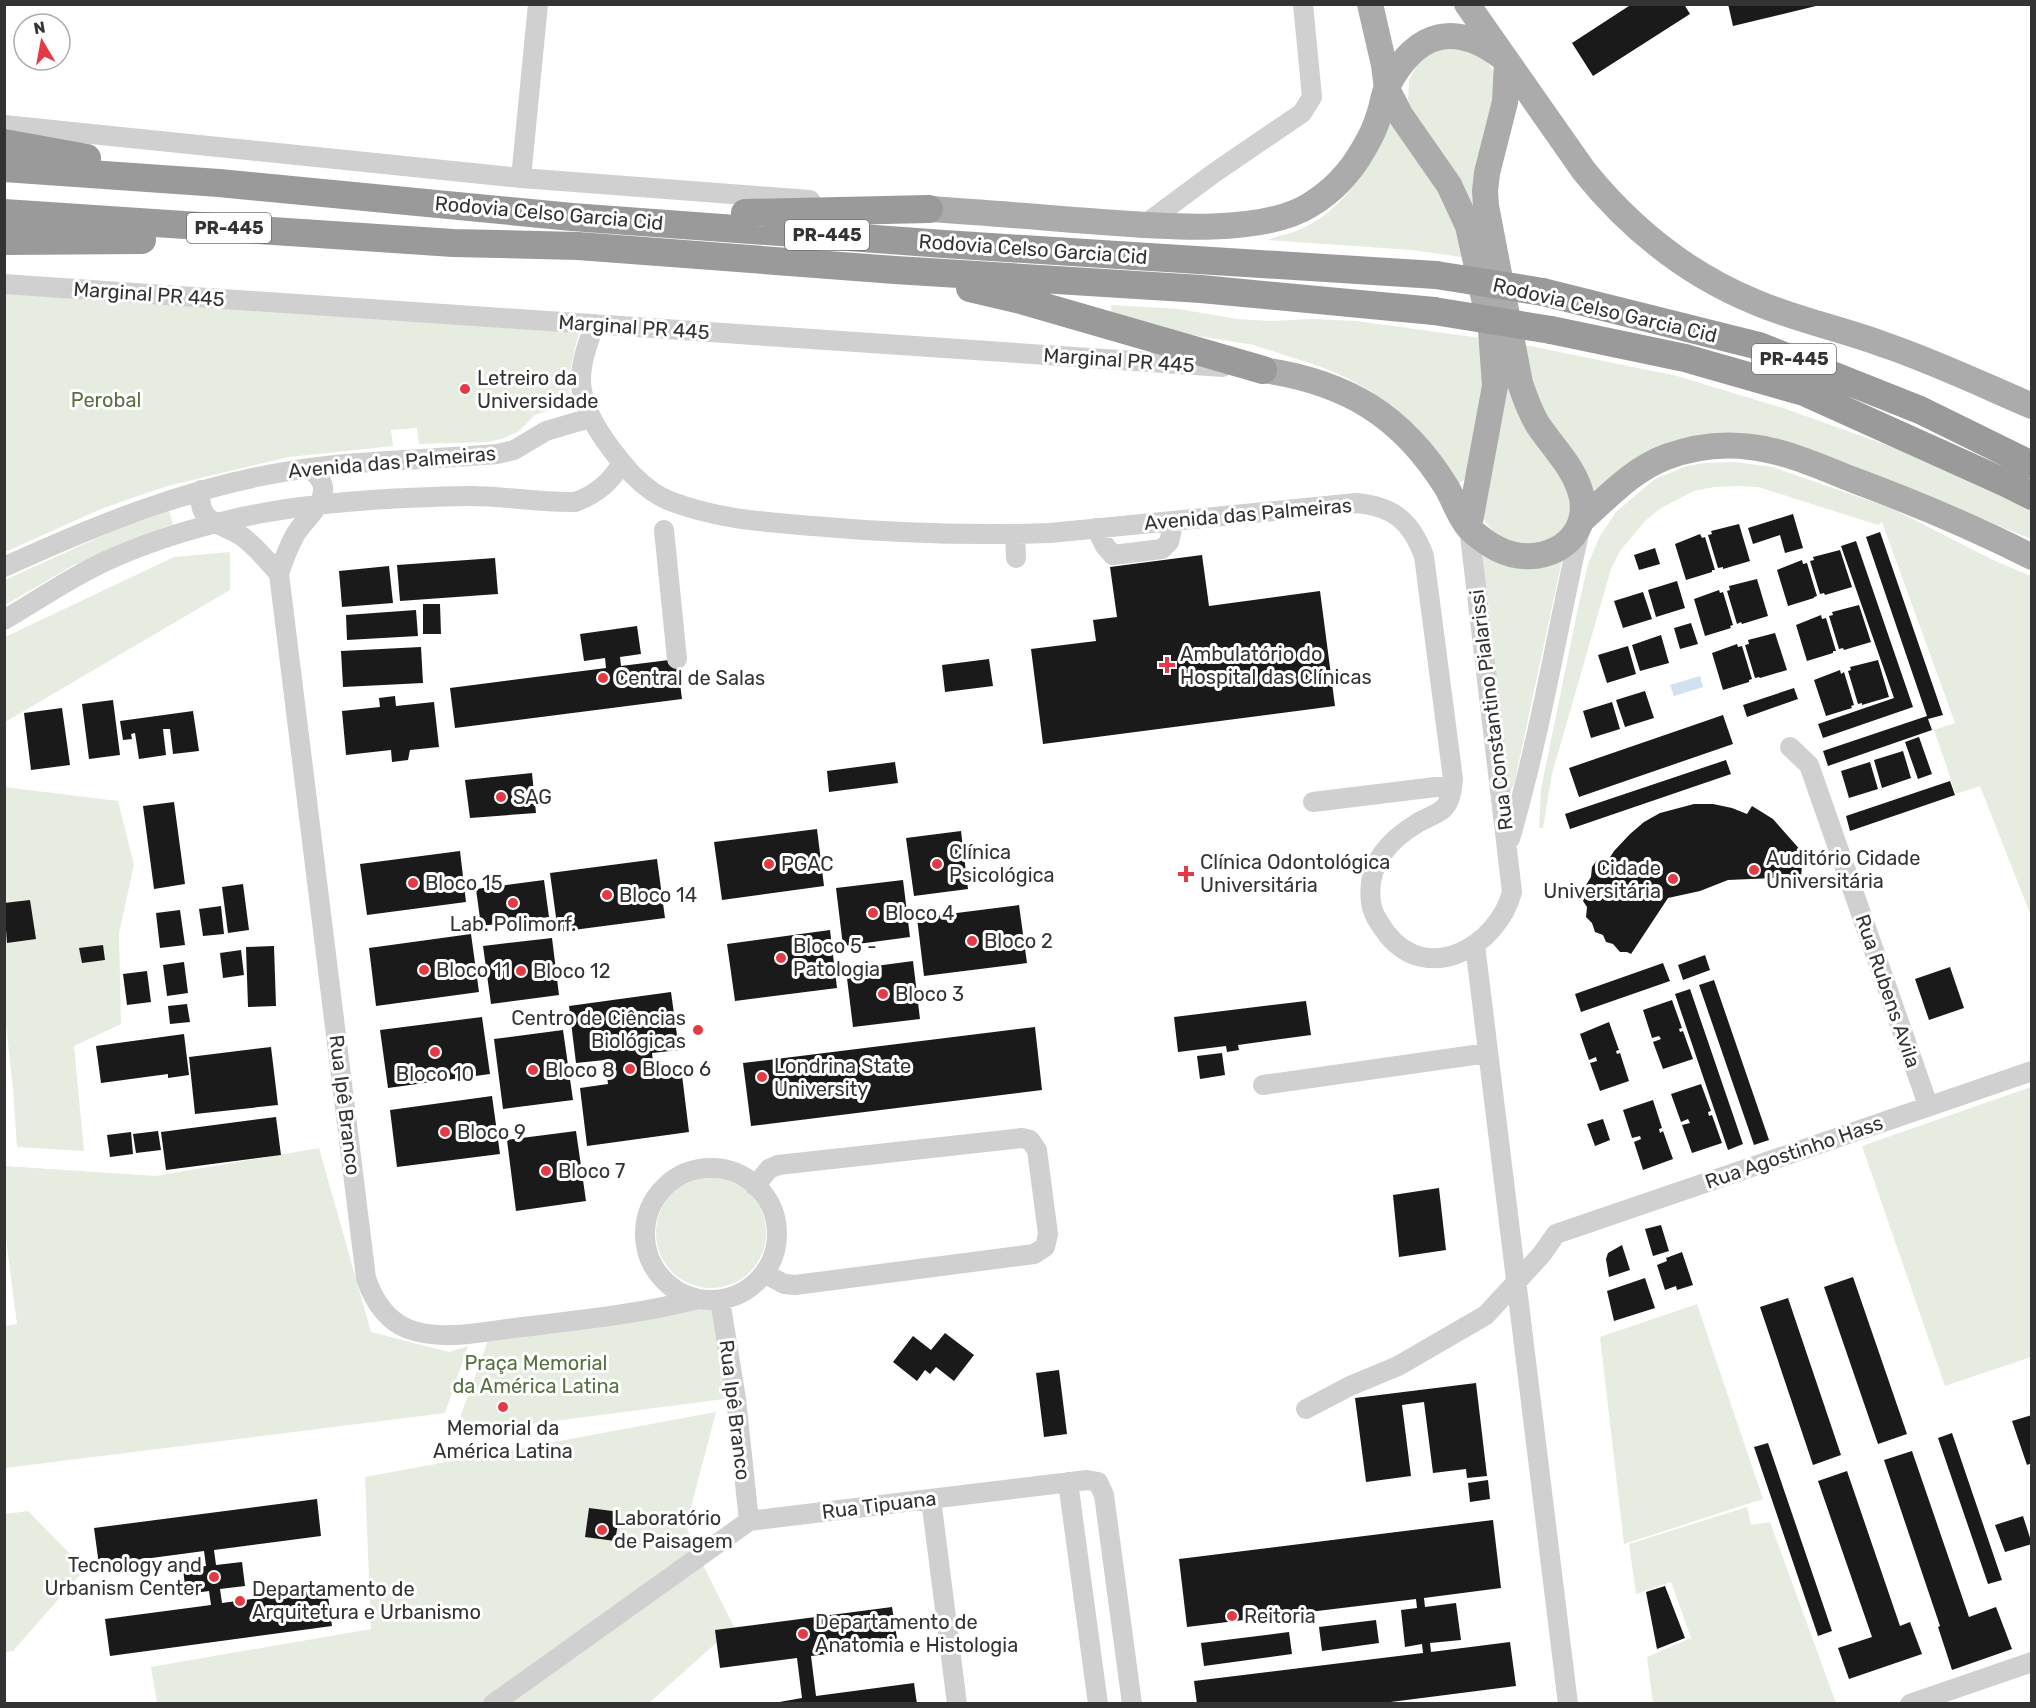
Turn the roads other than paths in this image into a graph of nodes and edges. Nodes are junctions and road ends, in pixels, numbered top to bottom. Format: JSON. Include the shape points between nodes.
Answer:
{"nodes":[{"id":1,"x":537,"y":4,"type":"edge"},
{"id":2,"x":1303,"y":4,"type":"edge"},
{"id":3,"x":1370,"y":4,"type":"edge"},
{"id":4,"x":1467,"y":4,"type":"edge"},
{"id":5,"x":1507,"y":61,"type":"junction"},
{"id":6,"x":1386,"y":89,"type":"junction"},
{"id":7,"x":4,"y":126,"type":"edge"},
{"id":8,"x":4,"y":143,"type":"edge"},
{"id":9,"x":4,"y":168,"type":"edge"},
{"id":10,"x":521,"y":178,"type":"junction"},
{"id":11,"x":219,"y":183,"type":"junction"},
{"id":12,"x":929,"y":209,"type":"junction"},
{"id":13,"x":4,"y":213,"type":"edge"},
{"id":14,"x":572,"y":217,"type":"junction"},
{"id":15,"x":1144,"y":225,"type":"junction"},
{"id":16,"x":4,"y":241,"type":"edge"},
{"id":17,"x":453,"y":243,"type":"junction"},
{"id":18,"x":895,"y":270,"type":"junction"},
{"id":19,"x":4,"y":284,"type":"edge"},
{"id":20,"x":595,"y":324,"type":"junction"},
{"id":21,"x":1263,"y":370,"type":"junction"},
{"id":22,"x":2031,"y":406,"type":"edge"},
{"id":23,"x":590,"y":418,"type":"junction"},
{"id":24,"x":621,"y":464,"type":"junction"},
{"id":25,"x":2031,"y":465,"type":"edge"},
{"id":26,"x":310,"y":468,"type":"junction"},
{"id":27,"x":201,"y":490,"type":"junction"},
{"id":28,"x":2031,"y":496,"type":"edge"},
{"id":29,"x":318,"y":504,"type":"junction"},
{"id":30,"x":1174,"y":520,"type":"junction"},
{"id":31,"x":1582,"y":520,"type":"junction"},
{"id":32,"x":214,"y":522,"type":"junction"},
{"id":33,"x":1469,"y":527,"type":"junction"},
{"id":34,"x":1096,"y":528,"type":"junction"},
{"id":35,"x":664,"y":530,"type":"dead end"},
{"id":36,"x":1016,"y":534,"type":"junction"},
{"id":37,"x":2031,"y":557,"type":"edge"},
{"id":38,"x":1016,"y":558,"type":"dead end"},
{"id":39,"x":4,"y":567,"type":"edge"},
{"id":40,"x":279,"y":574,"type":"junction"},
{"id":41,"x":4,"y":620,"type":"edge"},
{"id":42,"x":677,"y":659,"type":"dead end"},
{"id":43,"x":1790,"y":747,"type":"dead end"},
{"id":44,"x":1452,"y":785,"type":"junction"},
{"id":45,"x":1313,"y":802,"type":"dead end"},
{"id":46,"x":1507,"y":847,"type":"junction"},
{"id":47,"x":1512,"y":892,"type":"joint"},
{"id":48,"x":1475,"y":945,"type":"junction"},
{"id":49,"x":1488,"y":1053,"type":"junction"},
{"id":50,"x":2031,"y":1071,"type":"edge"},
{"id":51,"x":1263,"y":1085,"type":"dead end"},
{"id":52,"x":1928,"y":1105,"type":"junction"},
{"id":53,"x":755,"y":1186,"type":"junction"},
{"id":54,"x":764,"y":1273,"type":"junction"},
{"id":55,"x":1516,"y":1283,"type":"junction"},
{"id":56,"x":698,"y":1299,"type":"junction"},
{"id":57,"x":720,"y":1300,"type":"junction"},
{"id":58,"x":1306,"y":1409,"type":"dead end"},
{"id":59,"x":1068,"y":1482,"type":"junction"},
{"id":60,"x":931,"y":1499,"type":"junction"},
{"id":61,"x":749,"y":1521,"type":"junction"},
{"id":62,"x":2031,"y":1662,"type":"edge"},
{"id":63,"x":493,"y":1704,"type":"edge"},
{"id":64,"x":957,"y":1704,"type":"edge"},
{"id":65,"x":1098,"y":1704,"type":"edge"},
{"id":66,"x":1132,"y":1704,"type":"edge"},
{"id":67,"x":1568,"y":1704,"type":"edge"},
{"id":68,"x":1910,"y":1704,"type":"edge"}],
"edges":[{"from":1,"to":10,"type":"street"},
{"from":2,"to":15,"type":"street","via":[[1312,97],[1302,113]]},
{"from":3,"to":6,"type":"main road"},
{"from":4,"to":5,"type":"main road"},
{"from":5,"to":6,"type":"main road","via":[[1472,39],[1434,39],[1411,52]]},
{"from":5,"to":22,"type":"main road","number":"PR-445","via":[[1604,195],[1631,224],[1681,262],[1756,303],[1885,345]]},
{"from":5,"to":31,"type":"main road","via":[[1505,102],[1487,173],[1486,206],[1520,383],[1537,423],[1575,476],[1582,497]]},
{"from":6,"to":15,"type":"main road","number":"PR-445","via":[[1372,133],[1353,166],[1327,194],[1308,206],[1291,215],[1245,224]]},
{"from":6,"to":33,"type":"main road","via":[[1449,185],[1468,226],[1491,330],[1495,386]]},
{"from":7,"to":10,"type":"street","number":"PR-445"},
{"from":8,"to":11,"type":"highway"},
{"from":9,"to":11,"type":"highway","name":"Rodovia Celso Garcia Cid","number":"PR-445"},
{"from":10,"to":12,"type":"street","number":"PR-445"},
{"from":11,"to":14,"type":"highway","name":"Rodovia Celso Garcia Cid","number":"PR-445"},
{"from":12,"to":14,"type":"highway"},
{"from":12,"to":15,"type":"main road","number":"PR-445"},
{"from":13,"to":17,"type":"highway","name":"Rodovia Celso Garcia Cid","number":"PR-445"},
{"from":14,"to":25,"type":"highway","name":"Rodovia Celso Garcia Cid","number":"PR-445","bridge":true,"via":[[1436,275],[1543,292],[1759,346],[1920,410]]},
{"from":16,"to":17,"type":"highway","via":[[262,239]]},
{"from":17,"to":18,"type":"highway","name":"Rodovia Celso Garcia Cid","number":"PR-445","via":[[578,246]]},
{"from":18,"to":21,"type":"highway","via":[[1017,299]]},
{"from":18,"to":28,"type":"highway","name":"Rodovia Celso Garcia Cid","number":"PR-445","bridge":true,"via":[[1201,290],[1434,312],[1551,330],[1685,358],[1804,392]]},
{"from":19,"to":20,"type":"street","name":"Marginal PR 445"},
{"from":20,"to":21,"type":"street","name":"Marginal PR 445"},
{"from":20,"to":23,"type":"street","via":[[581,368],[581,388]]},
{"from":21,"to":33,"type":"main road","via":[[1325,383],[1376,410],[1423,453]]},
{"from":23,"to":24,"type":"street","name":"Avenida das Palmeiras"},
{"from":23,"to":26,"type":"street","name":"Avenida das Palmeiras","via":[[546,431],[514,450],[497,454]]},
{"from":24,"to":29,"type":"street","name":"Avenida das Palmeiras","via":[[598,490],[575,502],[484,496]]},
{"from":24,"to":36,"type":"street","name":"Avenida das Palmeiras","via":[[670,501],[745,520],[943,535]]},
{"from":26,"to":27,"type":"street","name":"Avenida das Palmeiras"},
{"from":26,"to":29,"type":"street","via":[[323,487]]},
{"from":27,"to":32,"type":"street","via":[[199,503]]},
{"from":27,"to":39,"type":"street","name":"Avenida das Palmeiras","via":[[88,529]]},
{"from":29,"to":32,"type":"street","name":"Avenida das Palmeiras"},
{"from":29,"to":40,"type":"street","via":[[297,532]]},
{"from":30,"to":34,"type":"street","name":"Avenida das Palmeiras"},
{"from":30,"to":34,"type":"street","via":[[1169,542],[1162,549],[1113,555]]},
{"from":30,"to":44,"type":"street","name":"Avenida das Palmeiras","via":[[1356,503],[1375,505],[1402,519],[1424,556]]},
{"from":31,"to":33,"type":"main road","via":[[1563,545],[1530,557],[1497,549]]},
{"from":31,"to":37,"type":"main road","via":[[1628,479],[1666,457],[1720,445],[1753,447],[1823,468],[1920,505]]},
{"from":31,"to":46,"type":"street","via":[[1528,776]]},
{"from":32,"to":40,"type":"street","via":[[254,546]]},
{"from":32,"to":41,"type":"street","name":"Avenida das Palmeiras","via":[[114,557]]},
{"from":33,"to":46,"type":"street","name":"Rua Constantino Pialarissi"},
{"from":34,"to":36,"type":"street","name":"Avenida das Palmeiras"},
{"from":35,"to":42,"type":"street"},
{"from":36,"to":38,"type":"street"},
{"from":40,"to":56,"type":"street","name":"Rua Ipê Branco","via":[[371,1292],[391,1320],[408,1329],[447,1335],[640,1313]]},
{"from":43,"to":52,"type":"street","name":"Rua Rubens Avila","via":[[1809,765]]},
{"from":44,"to":45,"type":"street"},
{"from":44,"to":48,"type":"street","name":"Avenida das Palmeiras","via":[[1443,809],[1400,834],[1386,847],[1375,864],[1371,905],[1377,922],[1404,951],[1439,958]]},
{"from":46,"to":47,"type":"street","name":"Rua Constantino Pialarissi"},
{"from":47,"to":48,"type":"street","name":"Avenida das Palmeiras","via":[[1496,926]]},
{"from":48,"to":49,"type":"street"},
{"from":49,"to":51,"type":"street"},
{"from":49,"to":55,"type":"street"},
{"from":50,"to":52,"type":"street","name":"Rua Agostinho Hass"},
{"from":52,"to":55,"type":"street","name":"Rua Agostinho Hass","via":[[1556,1234]]},
{"from":53,"to":54,"type":"street","via":[[768,1200],[776,1220],[777,1242]]},
{"from":53,"to":54,"type":"street","via":[[769,1169],[778,1165],[1022,1138],[1030,1140],[1037,1150],[1048,1234],[1046,1247],[1034,1254],[795,1286]]},
{"from":53,"to":56,"type":"street","via":[[735,1173],[713,1168],[692,1172],[672,1181],[647,1216],[645,1238],[649,1259],[661,1278],[677,1292]]},
{"from":54,"to":57,"type":"street","via":[[740,1293]]},
{"from":55,"to":58,"type":"street","via":[[1486,1315],[1398,1366]]},
{"from":55,"to":67,"type":"street"},
{"from":56,"to":57,"type":"street"},
{"from":57,"to":61,"type":"street","name":"Rua Ipê Branco","via":[[736,1398]]},
{"from":59,"to":60,"type":"street","name":"Rua Tipuana"},
{"from":59,"to":65,"type":"street"},
{"from":59,"to":66,"type":"street","name":"Rua Tipuana","via":[[1098,1482],[1103,1491]]},
{"from":60,"to":61,"type":"street","name":"Rua Tipuana"},
{"from":60,"to":64,"type":"street"},
{"from":61,"to":63,"type":"street","name":"Rua Tipuana"},
{"from":62,"to":68,"type":"street"}]}
